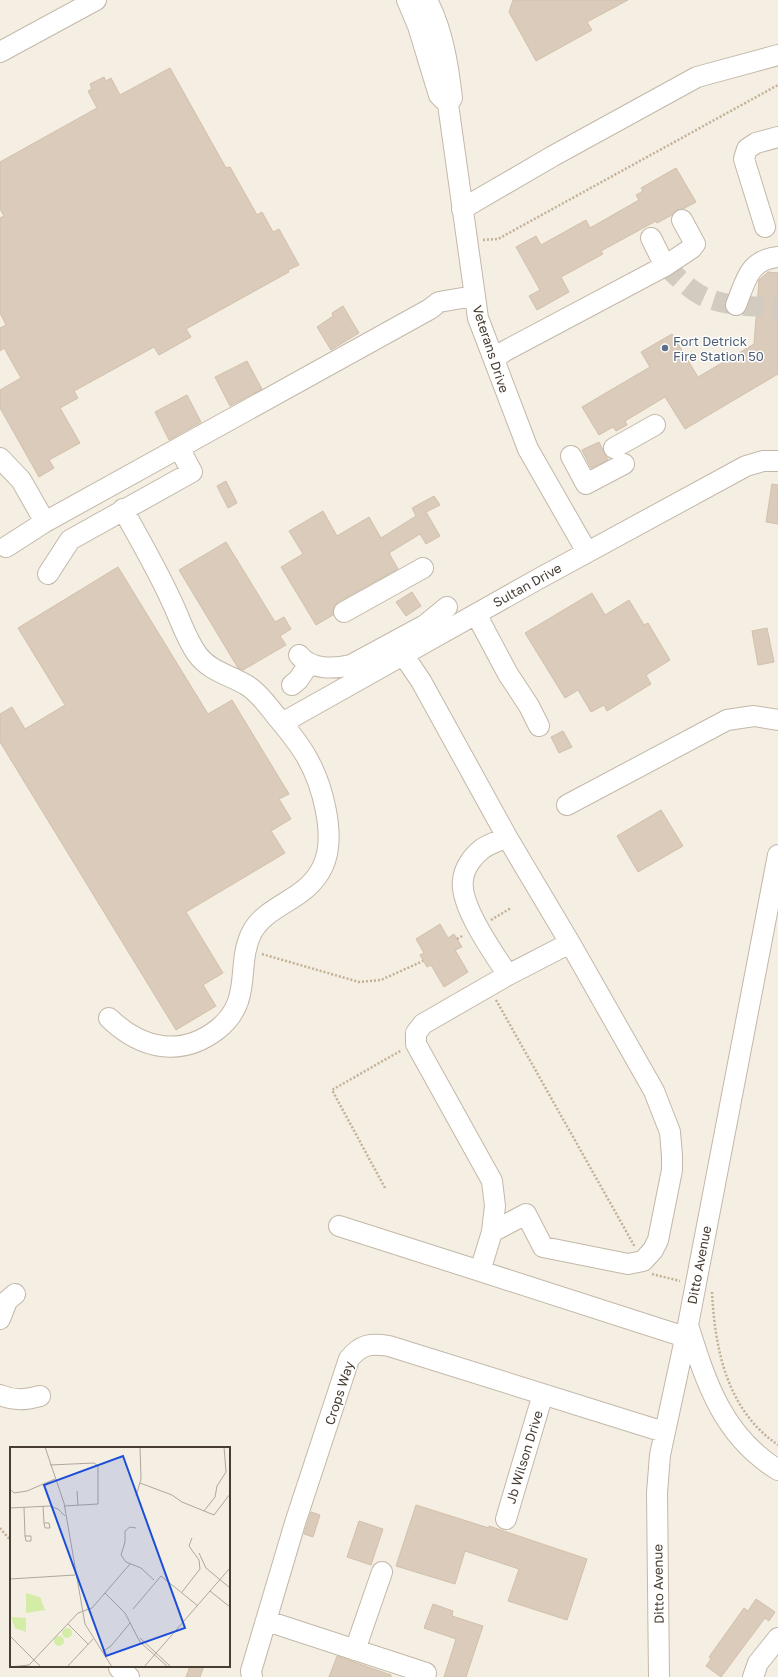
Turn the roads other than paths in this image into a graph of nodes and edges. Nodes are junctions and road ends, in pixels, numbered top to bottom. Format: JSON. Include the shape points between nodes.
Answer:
{"nodes":[{"id":1,"x":96,"y":0,"type":"edge"},
{"id":2,"x":407,"y":0,"type":"edge"},
{"id":3,"x":427,"y":0,"type":"edge"},
{"id":4,"x":0,"y":52,"type":"edge"},
{"id":5,"x":778,"y":55,"type":"edge"},
{"id":6,"x":448,"y":104,"type":"junction"},
{"id":7,"x":778,"y":137,"type":"edge"},
{"id":8,"x":462,"y":209,"type":"junction"},
{"id":9,"x":682,"y":220,"type":"dead end"},
{"id":10,"x":765,"y":228,"type":"dead end"},
{"id":11,"x":651,"y":238,"type":"dead end"},
{"id":12,"x":778,"y":257,"type":"edge"},
{"id":13,"x":665,"y":266,"type":"junction"},
{"id":14,"x":474,"y":296,"type":"junction"},
{"id":15,"x":736,"y":305,"type":"dead end"},
{"id":16,"x":494,"y":359,"type":"junction"},
{"id":17,"x":655,"y":426,"type":"dead end"},
{"id":18,"x":179,"y":448,"type":"junction"},
{"id":19,"x":571,"y":456,"type":"dead end"},
{"id":20,"x":0,"y":458,"type":"edge"},
{"id":21,"x":778,"y":461,"type":"edge"},
{"id":22,"x":123,"y":509,"type":"junction"},
{"id":23,"x":45,"y":522,"type":"junction"},
{"id":24,"x":6,"y":547,"type":"dead end"},
{"id":25,"x":587,"y":552,"type":"junction"},
{"id":26,"x":423,"y":568,"type":"dead end"},
{"id":27,"x":48,"y":574,"type":"dead end"},
{"id":28,"x":447,"y":606,"type":"dead end"},
{"id":29,"x":344,"y":612,"type":"dead end"},
{"id":30,"x":476,"y":614,"type":"junction"},
{"id":31,"x":404,"y":656,"type":"junction"},
{"id":32,"x":292,"y":685,"type":"dead end"},
{"id":33,"x":778,"y":720,"type":"edge"},
{"id":34,"x":282,"y":723,"type":"junction"},
{"id":35,"x":539,"y":726,"type":"dead end"},
{"id":36,"x":567,"y":805,"type":"dead end"},
{"id":37,"x":507,"y":837,"type":"junction"},
{"id":38,"x":778,"y":856,"type":"edge"},
{"id":39,"x":570,"y":943,"type":"junction"},
{"id":40,"x":508,"y":975,"type":"junction"},
{"id":41,"x":109,"y":1018,"type":"dead end"},
{"id":42,"x":339,"y":1226,"type":"dead end"},
{"id":43,"x":492,"y":1232,"type":"junction"},
{"id":44,"x":480,"y":1271,"type":"junction"},
{"id":45,"x":15,"y":1294,"type":"dead end"},
{"id":46,"x":0,"y":1318,"type":"edge"},
{"id":47,"x":686,"y":1331,"type":"junction"},
{"id":48,"x":706,"y":1382,"type":"junction"},
{"id":49,"x":674,"y":1388,"type":"junction"},
{"id":50,"x":543,"y":1394,"type":"junction"},
{"id":51,"x":0,"y":1396,"type":"edge"},
{"id":52,"x":40,"y":1396,"type":"dead end"},
{"id":53,"x":664,"y":1432,"type":"junction"},
{"id":54,"x":778,"y":1470,"type":"edge"},
{"id":55,"x":506,"y":1519,"type":"dead end"},
{"id":56,"x":382,"y":1572,"type":"dead end"},
{"id":57,"x":267,"y":1621,"type":"junction"},
{"id":58,"x":778,"y":1638,"type":"edge"},
{"id":59,"x":355,"y":1650,"type":"junction"},
{"id":60,"x":426,"y":1673,"type":"dead end"},
{"id":61,"x":252,"y":1677,"type":"edge"},
{"id":62,"x":659,"y":1677,"type":"edge"},
{"id":63,"x":753,"y":1677,"type":"edge"}],
"edges":[{"from":1,"to":4,"type":"street"},
{"from":2,"to":6,"type":"street","name":"Veterans Drive","via":[[418,26],[439,95]]},
{"from":3,"to":6,"type":"street","name":"Veterans Drive","via":[[436,19],[447,58],[452,98]]},
{"from":5,"to":8,"type":"street","via":[[696,77]]},
{"from":6,"to":8,"type":"street","name":"Veterans Drive"},
{"from":7,"to":10,"type":"street","via":[[756,143],[747,149],[744,159]]},
{"from":8,"to":14,"type":"street","name":"Veterans Drive"},
{"from":9,"to":13,"type":"street","via":[[695,244]]},
{"from":11,"to":13,"type":"street"},
{"from":12,"to":15,"type":"street","via":[[762,260],[751,269]]},
{"from":13,"to":16,"type":"street"},
{"from":14,"to":16,"type":"street","name":"Veterans Drive","via":[[478,318]]},
{"from":14,"to":18,"type":"street","via":[[439,302],[430,310]]},
{"from":16,"to":25,"type":"street","name":"Veterans Drive","via":[[528,449]]},
{"from":17,"to":19,"type":"street","via":[[586,484]]},
{"from":18,"to":22,"type":"street","via":[[192,472]]},
{"from":18,"to":23,"type":"street"},
{"from":20,"to":23,"type":"street","via":[[21,480]]},
{"from":21,"to":25,"type":"street","name":"Sultan Drive","via":[[762,461],[746,466]]},
{"from":22,"to":27,"type":"street","via":[[70,540]]},
{"from":22,"to":34,"type":"street","via":[[198,656],[210,667],[248,686]]},
{"from":23,"to":24,"type":"street"},
{"from":25,"to":30,"type":"street","name":"Sultan Drive"},
{"from":26,"to":29,"type":"street"},
{"from":28,"to":32,"type":"street","via":[[425,625],[351,665],[332,668],[304,659],[298,680]]},
{"from":30,"to":31,"type":"street","name":"Sultan Drive"},
{"from":30,"to":35,"type":"street"},
{"from":31,"to":34,"type":"street","name":"Sultan Drive"},
{"from":31,"to":37,"type":"street","via":[[436,707]]},
{"from":33,"to":36,"type":"street","via":[[754,716],[727,720]]},
{"from":34,"to":41,"type":"street","via":[[307,757],[319,784],[328,833],[324,865],[302,893],[263,917],[252,932],[246,949],[242,991],[237,1004],[230,1016],[210,1035],[181,1046],[147,1044],[121,1030]]},
{"from":37,"to":39,"type":"street"},
{"from":37,"to":40,"type":"street","via":[[482,850],[468,864],[463,880],[464,895],[478,927]]},
{"from":38,"to":47,"type":"street","name":"Ditto Avenue"},
{"from":39,"to":40,"type":"street"},
{"from":39,"to":43,"type":"street","via":[[654,1091],[670,1132],[672,1170],[658,1240],[653,1250],[642,1261],[628,1264],[543,1247],[526,1214]]},
{"from":40,"to":43,"type":"street","via":[[423,1024],[415,1038],[492,1181],[495,1206]]},
{"from":42,"to":44,"type":"street"},
{"from":43,"to":44,"type":"street"},
{"from":44,"to":47,"type":"street"},
{"from":45,"to":46,"type":"street","via":[[7,1301]]},
{"from":47,"to":48,"type":"street"},
{"from":47,"to":49,"type":"street","name":"Ditto Avenue"},
{"from":48,"to":49,"type":"street"},
{"from":48,"to":54,"type":"street","via":[[740,1438],[752,1451]]},
{"from":49,"to":53,"type":"street","name":"Ditto Avenue"},
{"from":50,"to":53,"type":"street","name":"Crops Way"},
{"from":50,"to":55,"type":"street","name":"Jb Wilson Drive"},
{"from":50,"to":57,"type":"street","name":"Crops Way","via":[[389,1346],[365,1345],[355,1351],[349,1359],[295,1523]]},
{"from":51,"to":52,"type":"street","via":[[24,1400]]},
{"from":53,"to":62,"type":"street","name":"Ditto Avenue","via":[[656,1493]]},
{"from":56,"to":59,"type":"street"},
{"from":57,"to":59,"type":"street"},
{"from":57,"to":61,"type":"street","name":"Crops Way","via":[[251,1671]]},
{"from":58,"to":63,"type":"street","via":[[758,1663]]},
{"from":59,"to":60,"type":"street"}]}
